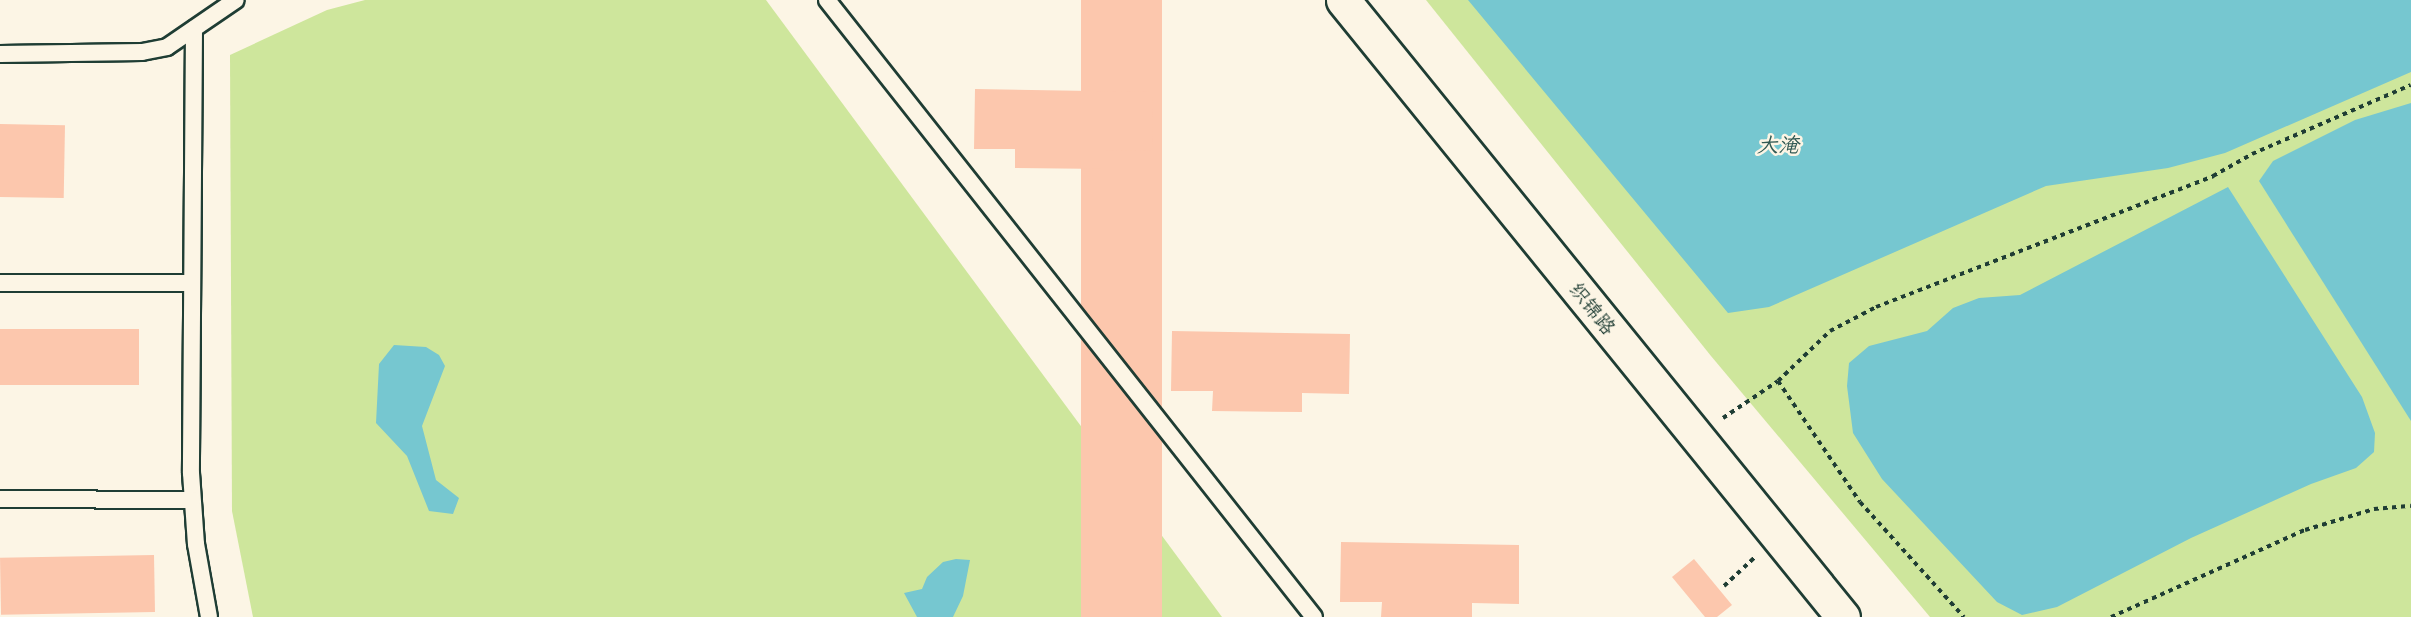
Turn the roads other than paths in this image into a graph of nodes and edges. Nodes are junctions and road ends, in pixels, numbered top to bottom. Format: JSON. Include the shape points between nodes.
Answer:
{"nodes":[{"id":1,"x":236,"y":0,"type":"edge"},
{"id":2,"x":827,"y":0,"type":"edge"},
{"id":3,"x":1343,"y":0,"type":"edge"},
{"id":4,"x":194,"y":29,"type":"junction"},
{"id":5,"x":0,"y":54,"type":"edge"},
{"id":6,"x":0,"y":283,"type":"edge"},
{"id":7,"x":192,"y":283,"type":"junction"},
{"id":8,"x":0,"y":499,"type":"edge"},
{"id":9,"x":192,"y":500,"type":"junction"},
{"id":10,"x":209,"y":617,"type":"edge"},
{"id":11,"x":1314,"y":617,"type":"edge"},
{"id":12,"x":1843,"y":617,"type":"edge"}],
"edges":[{"from":1,"to":4,"type":"lane"},
{"from":2,"to":11,"type":"lane"},
{"from":3,"to":12,"type":"street","name":"织锦路"},
{"from":4,"to":5,"type":"lane","via":[[167,47],[142,52]]},
{"from":4,"to":7,"type":"lane"},
{"from":6,"to":7,"type":"lane"},
{"from":7,"to":9,"type":"lane"},
{"from":8,"to":9,"type":"lane"},
{"from":9,"to":10,"type":"lane"}]}
